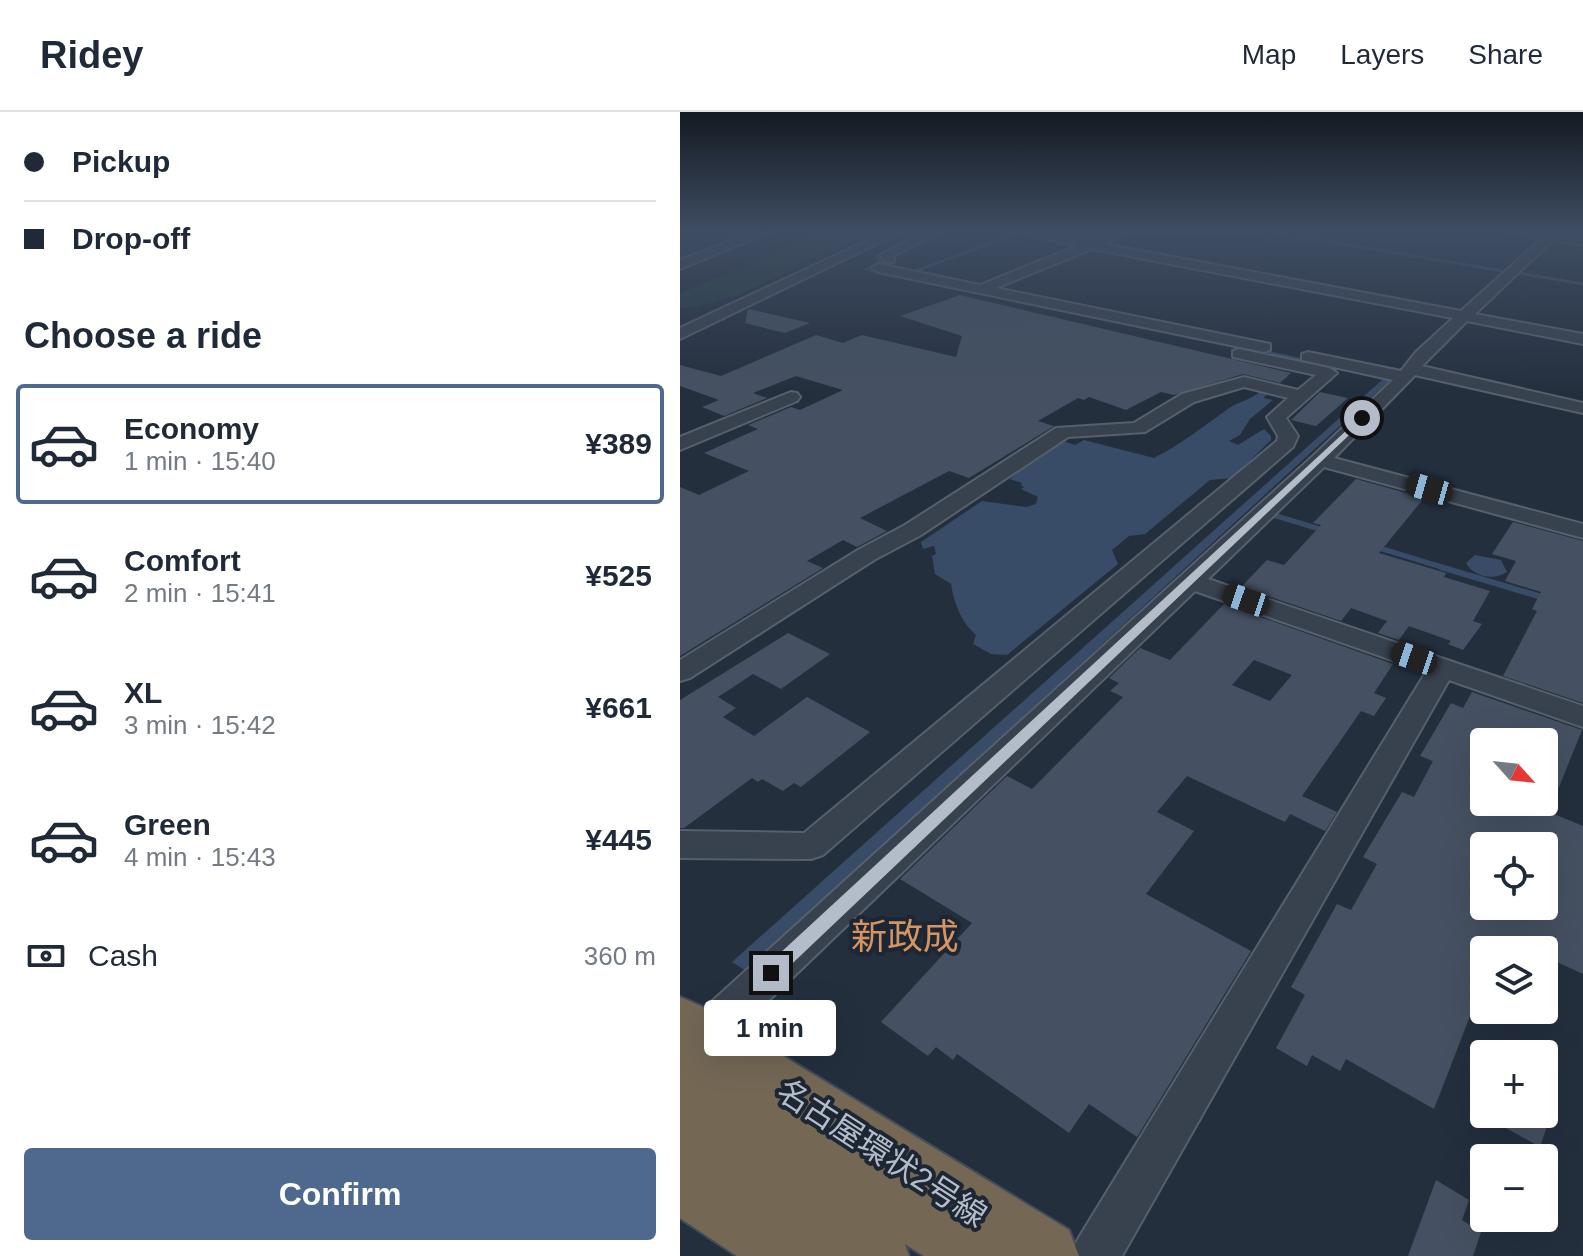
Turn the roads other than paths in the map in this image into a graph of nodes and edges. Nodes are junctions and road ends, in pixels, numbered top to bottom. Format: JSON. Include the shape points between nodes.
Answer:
{"nodes":[{"id":1,"x":785,"y":284,"type":"edge"},
{"id":2,"x":959,"y":284,"type":"edge"},
{"id":3,"x":993,"y":284,"type":"edge"},
{"id":4,"x":1294,"y":284,"type":"edge"},
{"id":5,"x":1498,"y":284,"type":"edge"},
{"id":6,"x":982,"y":289,"type":"junction"},
{"id":7,"x":1463,"y":317,"type":"junction"},
{"id":8,"x":680,"y":334,"type":"edge"},
{"id":9,"x":1583,"y":339,"type":"edge"},
{"id":10,"x":1239,"y":354,"type":"dead end"},
{"id":11,"x":1408,"y":373,"type":"junction"},
{"id":12,"x":1301,"y":396,"type":"junction"},
{"id":13,"x":791,"y":397,"type":"dead end"},
{"id":14,"x":1583,"y":408,"type":"edge"},
{"id":15,"x":680,"y":444,"type":"edge"},
{"id":16,"x":1320,"y":460,"type":"junction"},
{"id":17,"x":1583,"y":531,"type":"edge"},
{"id":18,"x":1190,"y":581,"type":"junction"},
{"id":19,"x":1442,"y":668,"type":"junction"},
{"id":20,"x":680,"y":672,"type":"edge"},
{"id":21,"x":1583,"y":717,"type":"edge"},
{"id":22,"x":680,"y":844,"type":"edge"},
{"id":23,"x":687,"y":1044,"type":"edge"},
{"id":24,"x":680,"y":1134,"type":"edge"},
{"id":25,"x":680,"y":1177,"type":"edge"},
{"id":26,"x":852,"y":1238,"type":"edge"},
{"id":27,"x":992,"y":1256,"type":"edge"},
{"id":28,"x":1014,"y":1256,"type":"edge"},
{"id":29,"x":1043,"y":1256,"type":"edge"},
{"id":30,"x":1095,"y":1256,"type":"edge"}],
"edges":[{"from":1,"to":8,"type":"street"},
{"from":2,"to":6,"type":"street"},
{"from":3,"to":6,"type":"street"},
{"from":4,"to":7,"type":"street"},
{"from":5,"to":7,"type":"street"},
{"from":6,"to":11,"type":"street"},
{"from":7,"to":9,"type":"street"},
{"from":7,"to":11,"type":"street"},
{"from":10,"to":12,"type":"street","via":[[1329,373]]},
{"from":11,"to":14,"type":"street"},
{"from":11,"to":16,"type":"street"},
{"from":12,"to":20,"type":"street","via":[[1244,382],[1188,398],[1138,428],[1063,432]]},
{"from":12,"to":22,"type":"street","via":[[1276,417],[1288,436],[1286,443],[811,846]]},
{"from":13,"to":15,"type":"street"},
{"from":16,"to":17,"type":"street"},
{"from":16,"to":18,"type":"street"},
{"from":18,"to":19,"type":"street"},
{"from":18,"to":23,"type":"street"},
{"from":19,"to":21,"type":"street"},
{"from":19,"to":30,"type":"street"},
{"from":23,"to":26,"type":"highway"},
{"from":23,"to":29,"type":"highway","name":"名古屋環状2号線"},
{"from":24,"to":26,"type":"highway"},
{"from":25,"to":26,"type":"highway"},
{"from":26,"to":27,"type":"highway"},
{"from":26,"to":28,"type":"highway"}]}
